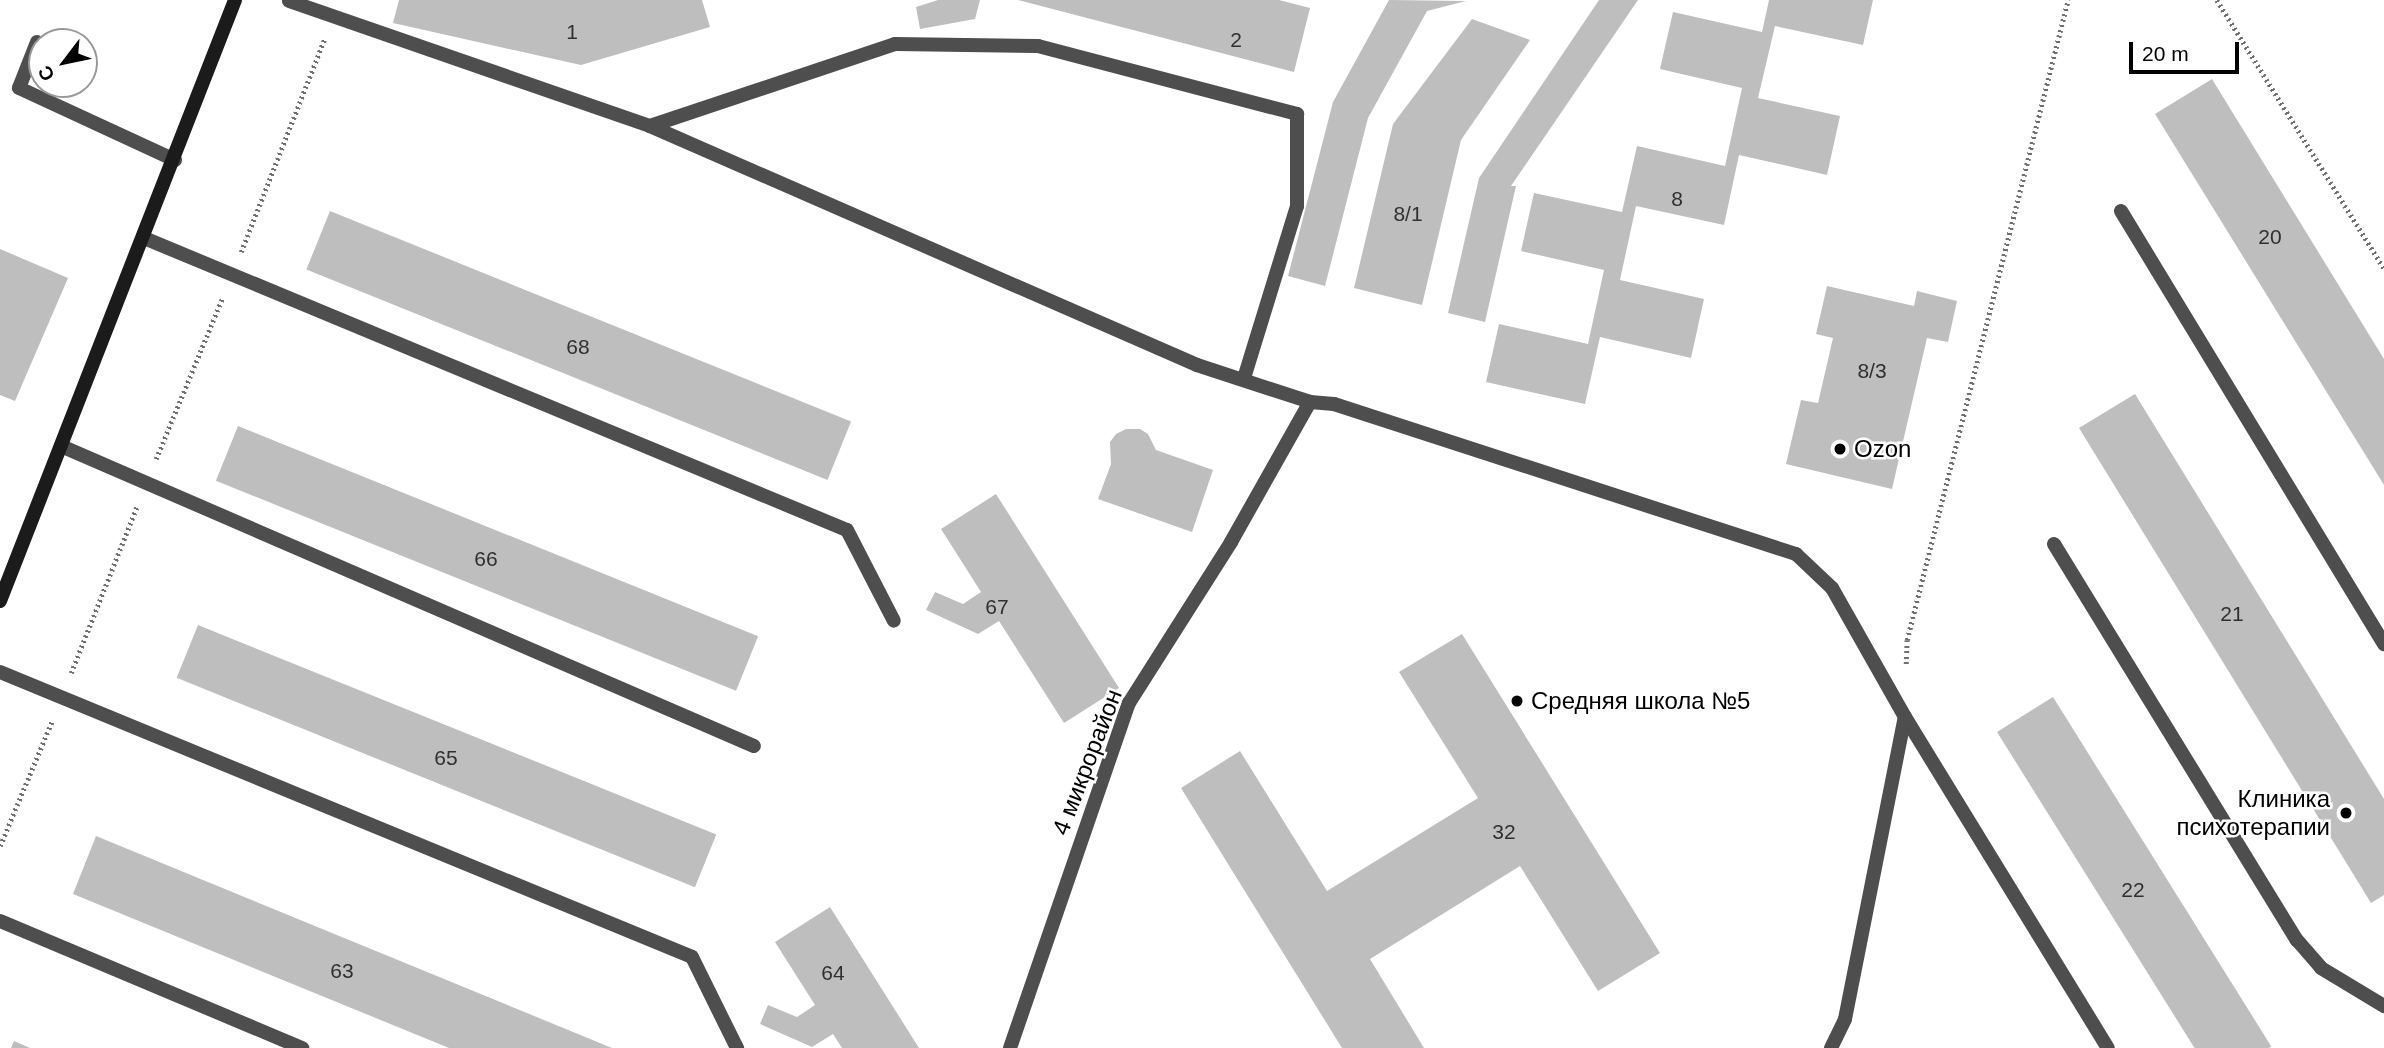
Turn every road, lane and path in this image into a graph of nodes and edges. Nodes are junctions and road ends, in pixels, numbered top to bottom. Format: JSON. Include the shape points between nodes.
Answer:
{"nodes":[{"id":1,"x":235,"y":0,"type":"edge"},
{"id":2,"x":2068,"y":0,"type":"edge"},
{"id":3,"x":2217,"y":0,"type":"edge"},
{"id":4,"x":289,"y":1,"type":"edge"},
{"id":5,"x":333,"y":17,"type":"junction"},
{"id":6,"x":28,"y":65,"type":"edge"},
{"id":7,"x":28,"y":92,"type":"edge"},
{"id":8,"x":41,"y":98,"type":"edge"},
{"id":9,"x":650,"y":126,"type":"junction"},
{"id":10,"x":175,"y":160,"type":"junction"},
{"id":11,"x":2122,"y":211,"type":"dead end"},
{"id":12,"x":144,"y":238,"type":"junction"},
{"id":13,"x":2384,"y":268,"type":"edge"},
{"id":14,"x":232,"y":275,"type":"junction"},
{"id":15,"x":1244,"y":378,"type":"junction"},
{"id":16,"x":1310,"y":402,"type":"junction"},
{"id":17,"x":61,"y":446,"type":"junction"},
{"id":18,"x":146,"y":483,"type":"junction"},
{"id":19,"x":2054,"y":544,"type":"dead end"},
{"id":20,"x":0,"y":601,"type":"edge"},
{"id":21,"x":894,"y":621,"type":"dead end"},
{"id":22,"x":2384,"y":644,"type":"edge"},
{"id":23,"x":1906,"y":666,"type":"dead end"},
{"id":24,"x":0,"y":672,"type":"edge"},
{"id":25,"x":61,"y":698,"type":"junction"},
{"id":26,"x":1905,"y":717,"type":"junction"},
{"id":27,"x":754,"y":746,"type":"dead end"},
{"id":28,"x":0,"y":846,"type":"edge"},
{"id":29,"x":0,"y":921,"type":"edge"},
{"id":30,"x":2384,"y":1006,"type":"edge"},
{"id":31,"x":302,"y":1048,"type":"edge"},
{"id":32,"x":737,"y":1048,"type":"edge"},
{"id":33,"x":1010,"y":1048,"type":"edge"},
{"id":34,"x":1831,"y":1048,"type":"edge"},
{"id":35,"x":2108,"y":1048,"type":"edge"}],
"edges":[{"from":1,"to":10,"type":"street"},
{"from":2,"to":23,"type":"path","via":[[1907,640]]},
{"from":3,"to":13,"type":"path"},
{"from":4,"to":5,"type":"lane"},
{"from":5,"to":9,"type":"lane"},
{"from":5,"to":14,"type":"path"},
{"from":6,"to":7,"type":"lane","via":[[19,88]]},
{"from":8,"to":10,"type":"lane"},
{"from":9,"to":15,"type":"lane","via":[[1197,365]]},
{"from":9,"to":15,"type":"lane","via":[[895,44],[1038,46],[1297,114],[1297,206]]},
{"from":10,"to":12,"type":"street"},
{"from":11,"to":22,"type":"lane"},
{"from":12,"to":14,"type":"lane"},
{"from":12,"to":17,"type":"street"},
{"from":14,"to":18,"type":"path"},
{"from":14,"to":21,"type":"lane","via":[[846,530]]},
{"from":15,"to":16,"type":"lane"},
{"from":16,"to":26,"type":"lane","via":[[1334,404],[1796,554],[1832,588]]},
{"from":16,"to":33,"type":"lane","name":"4 микрорайон","via":[[1231,542],[1129,703]]},
{"from":17,"to":18,"type":"lane"},
{"from":17,"to":20,"type":"street"},
{"from":18,"to":25,"type":"path"},
{"from":18,"to":27,"type":"lane"},
{"from":19,"to":30,"type":"lane","via":[[2297,940],[2321,968]]},
{"from":24,"to":25,"type":"lane"},
{"from":25,"to":28,"type":"path"},
{"from":25,"to":32,"type":"lane","via":[[692,957]]},
{"from":26,"to":34,"type":"lane","via":[[1844,1018]]},
{"from":26,"to":35,"type":"lane"},
{"from":29,"to":31,"type":"lane"}]}
